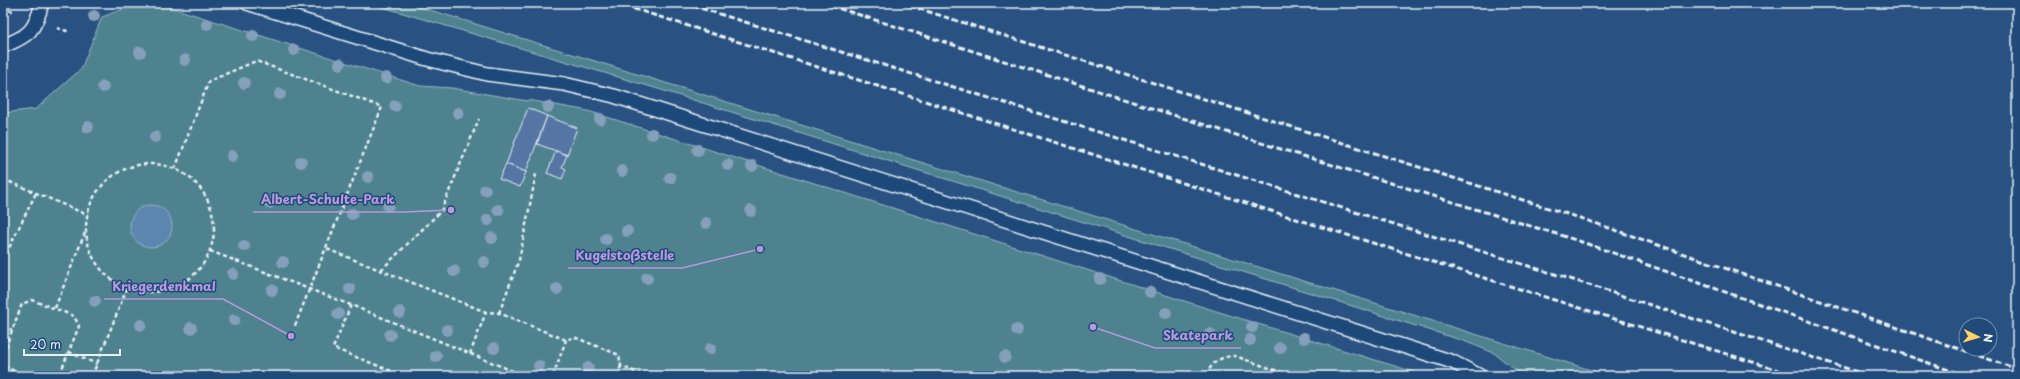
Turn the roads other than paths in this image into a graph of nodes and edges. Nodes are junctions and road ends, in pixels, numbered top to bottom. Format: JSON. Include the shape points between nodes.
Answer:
{"nodes":[{"id":1,"x":42,"y":3,"type":"edge"},
{"id":2,"x":247,"y":3,"type":"edge"},
{"id":3,"x":3,"y":46,"type":"edge"},
{"id":4,"x":1480,"y":376,"type":"edge"}],
"edges":[{"from":1,"to":3,"type":"lane","via":[[37,22],[23,39]]},
{"from":2,"to":4,"type":"lane","via":[[427,59],[487,74],[564,84],[614,96],[1453,362]]}]}
